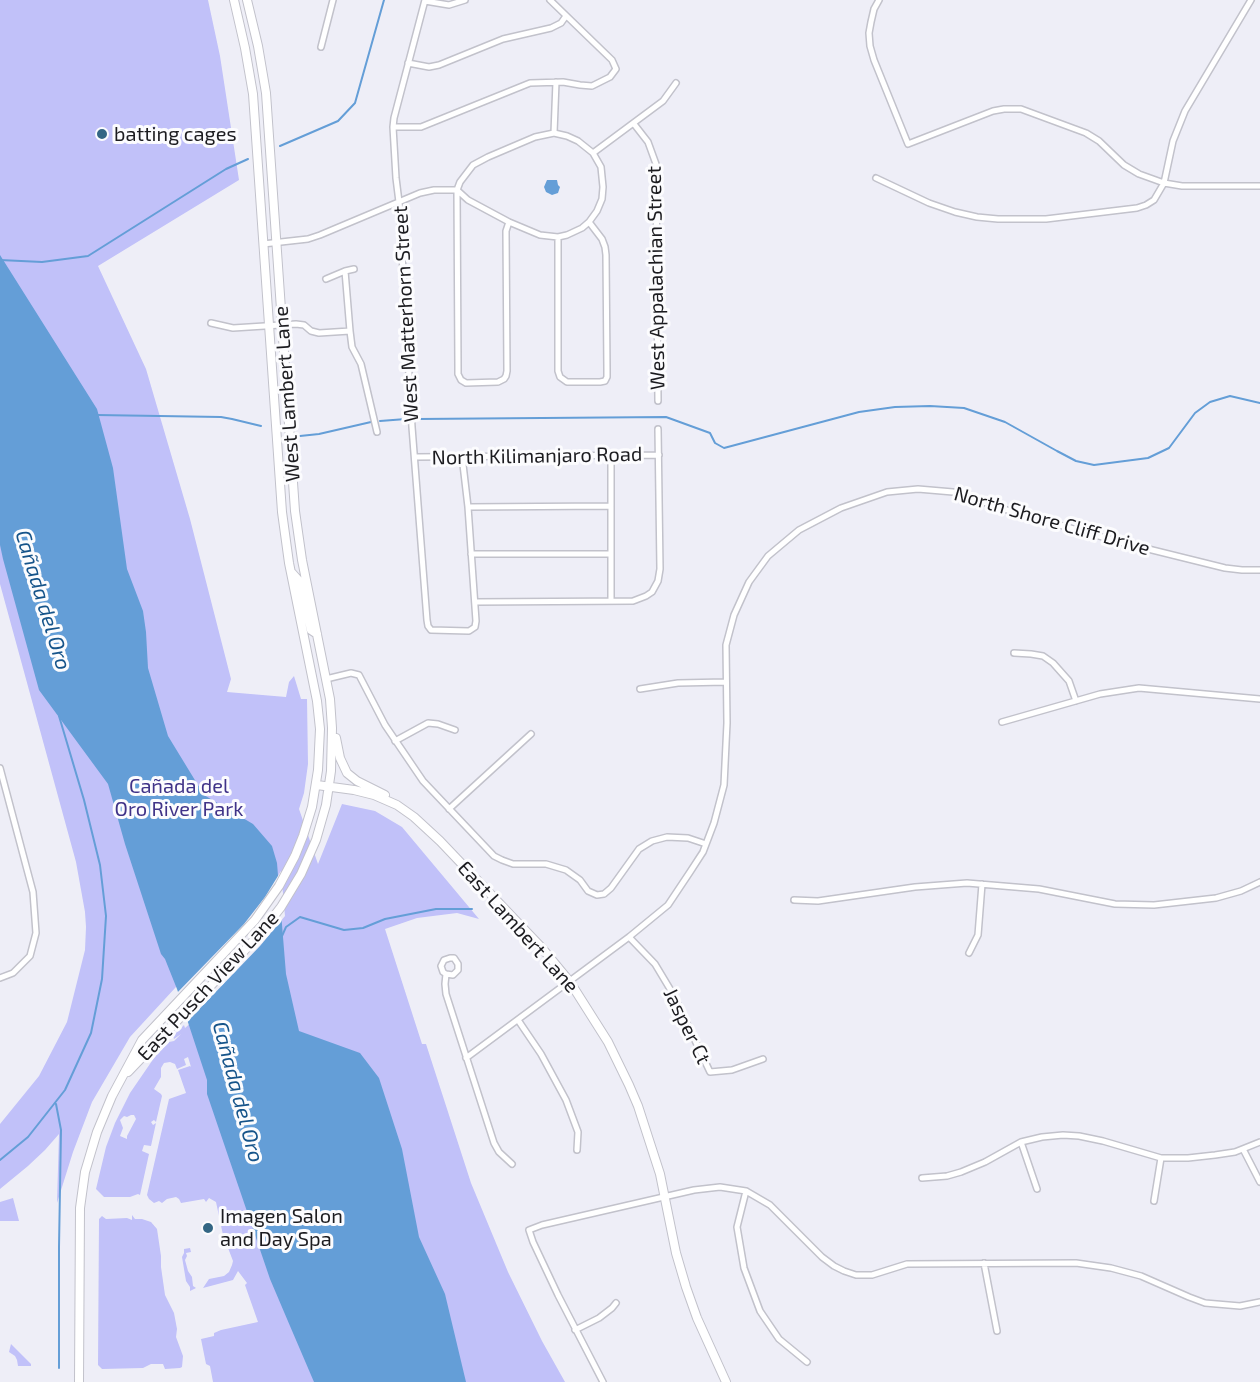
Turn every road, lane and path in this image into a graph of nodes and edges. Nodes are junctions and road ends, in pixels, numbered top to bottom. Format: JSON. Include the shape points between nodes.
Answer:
{"nodes":[{"id":1,"x":234,"y":0,"type":"edge"},
{"id":2,"x":247,"y":0,"type":"edge"},
{"id":3,"x":333,"y":0,"type":"edge"},
{"id":4,"x":465,"y":0,"type":"edge"},
{"id":5,"x":550,"y":0,"type":"edge"},
{"id":6,"x":879,"y":0,"type":"edge"},
{"id":7,"x":1251,"y":0,"type":"edge"},
{"id":8,"x":425,"y":1,"type":"edge"},
{"id":9,"x":566,"y":16,"type":"junction"},
{"id":10,"x":321,"y":47,"type":"dead end"},
{"id":11,"x":408,"y":63,"type":"junction"},
{"id":12,"x":556,"y":82,"type":"junction"},
{"id":13,"x":676,"y":83,"type":"dead end"},
{"id":14,"x":634,"y":124,"type":"junction"},
{"id":15,"x":393,"y":127,"type":"junction"},
{"id":16,"x":554,"y":133,"type":"junction"},
{"id":17,"x":593,"y":153,"type":"junction"},
{"id":18,"x":876,"y":178,"type":"dead end"},
{"id":19,"x":1164,"y":183,"type":"junction"},
{"id":20,"x":1260,"y":186,"type":"edge"},
{"id":21,"x":457,"y":190,"type":"junction"},
{"id":22,"x":399,"y":202,"type":"junction"},
{"id":23,"x":510,"y":222,"type":"junction"},
{"id":24,"x":589,"y":222,"type":"junction"},
{"id":25,"x":558,"y":237,"type":"junction"},
{"id":26,"x":277,"y":243,"type":"junction"},
{"id":27,"x":263,"y":244,"type":"junction"},
{"id":28,"x":354,"y":268,"type":"dead end"},
{"id":29,"x":345,"y":271,"type":"junction"},
{"id":30,"x":326,"y":279,"type":"dead end"},
{"id":31,"x":211,"y":322,"type":"dead end"},
{"id":32,"x":282,"y":325,"type":"junction"},
{"id":33,"x":268,"y":326,"type":"junction"},
{"id":34,"x":350,"y":331,"type":"junction"},
{"id":35,"x":658,"y":401,"type":"dead end"},
{"id":36,"x":658,"y":429,"type":"dead end"},
{"id":37,"x":377,"y":432,"type":"dead end"},
{"id":38,"x":611,"y":455,"type":"junction"},
{"id":39,"x":659,"y":455,"type":"junction"},
{"id":40,"x":462,"y":456,"type":"junction"},
{"id":41,"x":415,"y":457,"type":"junction"},
{"id":42,"x":611,"y":506,"type":"junction"},
{"id":43,"x":468,"y":507,"type":"junction"},
{"id":44,"x":471,"y":554,"type":"junction"},
{"id":45,"x":611,"y":554,"type":"junction"},
{"id":46,"x":1260,"y":570,"type":"edge"},
{"id":47,"x":291,"y":572,"type":"junction"},
{"id":48,"x":611,"y":601,"type":"junction"},
{"id":49,"x":475,"y":602,"type":"junction"},
{"id":50,"x":317,"y":634,"type":"junction"},
{"id":51,"x":1014,"y":653,"type":"dead end"},
{"id":52,"x":326,"y":679,"type":"junction"},
{"id":53,"x":726,"y":682,"type":"junction"},
{"id":54,"x":640,"y":689,"type":"dead end"},
{"id":55,"x":1260,"y":699,"type":"edge"},
{"id":56,"x":1076,"y":701,"type":"junction"},
{"id":57,"x":332,"y":713,"type":"junction"},
{"id":58,"x":1002,"y":722,"type":"dead end"},
{"id":59,"x":455,"y":730,"type":"dead end"},
{"id":60,"x":531,"y":734,"type":"dead end"},
{"id":61,"x":395,"y":741,"type":"junction"},
{"id":62,"x":0,"y":768,"type":"edge"},
{"id":63,"x":329,"y":786,"type":"junction"},
{"id":64,"x":316,"y":789,"type":"junction"},
{"id":65,"x":397,"y":805,"type":"junction"},
{"id":66,"x":448,"y":809,"type":"junction"},
{"id":67,"x":706,"y":844,"type":"junction"},
{"id":68,"x":1260,"y":882,"type":"edge"},
{"id":69,"x":982,"y":884,"type":"junction"},
{"id":70,"x":794,"y":900,"type":"dead end"},
{"id":71,"x":629,"y":937,"type":"junction"},
{"id":72,"x":969,"y":953,"type":"dead end"},
{"id":73,"x":446,"y":974,"type":"dead end"},
{"id":74,"x":0,"y":978,"type":"edge"},
{"id":75,"x":570,"y":982,"type":"junction"},
{"id":76,"x":518,"y":1020,"type":"junction"},
{"id":77,"x":466,"y":1058,"type":"junction"},
{"id":78,"x":764,"y":1059,"type":"dead end"},
{"id":79,"x":120,"y":1083,"type":"junction"},
{"id":80,"x":1021,"y":1142,"type":"junction"},
{"id":81,"x":1260,"y":1142,"type":"edge"},
{"id":82,"x":1243,"y":1149,"type":"junction"},
{"id":83,"x":577,"y":1150,"type":"dead end"},
{"id":84,"x":1161,"y":1158,"type":"junction"},
{"id":85,"x":512,"y":1164,"type":"dead end"},
{"id":86,"x":921,"y":1178,"type":"dead end"},
{"id":87,"x":1260,"y":1182,"type":"edge"},
{"id":88,"x":1037,"y":1189,"type":"dead end"},
{"id":89,"x":746,"y":1191,"type":"junction"},
{"id":90,"x":665,"y":1197,"type":"junction"},
{"id":91,"x":1154,"y":1201,"type":"dead end"},
{"id":92,"x":984,"y":1263,"type":"junction"},
{"id":93,"x":1260,"y":1302,"type":"edge"},
{"id":94,"x":616,"y":1303,"type":"dead end"},
{"id":95,"x":575,"y":1330,"type":"junction"},
{"id":96,"x":997,"y":1331,"type":"dead end"},
{"id":97,"x":807,"y":1362,"type":"dead end"},
{"id":98,"x":80,"y":1382,"type":"edge"},
{"id":99,"x":603,"y":1382,"type":"edge"},
{"id":100,"x":726,"y":1382,"type":"edge"}],
"edges":[{"from":1,"to":27,"type":"main road","name":"West Lambert Lane","via":[[253,94]]},
{"from":2,"to":26,"type":"main road","name":"West Lambert Lane","via":[[266,93]]},
{"from":3,"to":10,"type":"street"},
{"from":4,"to":8,"type":"street","via":[[449,5]]},
{"from":5,"to":9,"type":"street"},
{"from":6,"to":19,"type":"street","via":[[871,22],[870,46],[908,144],[993,111],[1021,110],[1086,133],[1124,165]]},
{"from":7,"to":19,"type":"street","via":[[1185,111],[1173,141]]},
{"from":8,"to":11,"type":"street","name":"West Matterhorn Street"},
{"from":9,"to":11,"type":"street","via":[[551,28],[503,39],[440,65]]},
{"from":9,"to":12,"type":"street","via":[[609,55],[616,69],[610,77],[592,86]]},
{"from":11,"to":15,"type":"street","name":"West Matterhorn Street"},
{"from":12,"to":15,"type":"street","via":[[520,87],[421,127]]},
{"from":12,"to":16,"type":"street"},
{"from":13,"to":14,"type":"street","via":[[663,101]]},
{"from":14,"to":17,"type":"street"},
{"from":14,"to":35,"type":"street","name":"West Appalachian Street","via":[[648,142],[656,164]]},
{"from":15,"to":22,"type":"street","name":"West Matterhorn Street"},
{"from":16,"to":17,"type":"street","via":[[578,141]]},
{"from":16,"to":21,"type":"street","via":[[535,137],[478,162],[468,170]]},
{"from":17,"to":24,"type":"street","via":[[601,167],[603,187],[602,199]]},
{"from":18,"to":19,"type":"street","via":[[955,212],[1019,220],[1137,208],[1154,200]]},
{"from":19,"to":20,"type":"street"},
{"from":21,"to":22,"type":"street","via":[[426,192]]},
{"from":21,"to":23,"type":"street"},
{"from":21,"to":23,"type":"street","via":[[458,374],[466,383],[498,382],[507,371],[506,231]]},
{"from":22,"to":26,"type":"street","via":[[320,236]]},
{"from":22,"to":41,"type":"street","name":"West Matterhorn Street"},
{"from":23,"to":25,"type":"street","via":[[540,235]]},
{"from":24,"to":25,"type":"street"},
{"from":24,"to":25,"type":"street","via":[[602,239],[606,255],[605,381],[567,382],[558,371]]},
{"from":26,"to":27,"type":"street"},
{"from":26,"to":32,"type":"main road","name":"West Lambert Lane"},
{"from":27,"to":33,"type":"main road","name":"West Lambert Lane"},
{"from":28,"to":29,"type":"street"},
{"from":29,"to":30,"type":"street"},
{"from":29,"to":34,"type":"street"},
{"from":31,"to":33,"type":"street","via":[[232,328]]},
{"from":32,"to":33,"type":"street"},
{"from":32,"to":34,"type":"street","via":[[300,324],[319,333]]},
{"from":32,"to":50,"type":"main road","name":"West Lambert Lane","via":[[297,526]]},
{"from":33,"to":47,"type":"main road","name":"West Lambert Lane","via":[[282,512]]},
{"from":34,"to":37,"type":"street","via":[[352,347],[362,364]]},
{"from":36,"to":39,"type":"street"},
{"from":38,"to":39,"type":"street","name":"North Kilimanjaro Road"},
{"from":38,"to":40,"type":"street","name":"North Kilimanjaro Road"},
{"from":38,"to":42,"type":"street"},
{"from":39,"to":48,"type":"street","via":[[660,575],[646,596],[633,601]]},
{"from":40,"to":41,"type":"street","name":"North Kilimanjaro Road"},
{"from":40,"to":43,"type":"street"},
{"from":41,"to":49,"type":"street","name":"West Matterhorn Street","via":[[430,630],[472,630],[476,621]]},
{"from":42,"to":43,"type":"street"},
{"from":42,"to":45,"type":"street"},
{"from":43,"to":44,"type":"street"},
{"from":44,"to":45,"type":"street"},
{"from":44,"to":49,"type":"street"},
{"from":45,"to":48,"type":"street"},
{"from":46,"to":53,"type":"street","name":"North Shore Cliff Drive","via":[[1225,568],[1124,543],[953,492],[887,492],[841,508],[799,530],[768,555],[749,582],[734,615],[726,645]]},
{"from":47,"to":50,"type":"main road","via":[[300,582],[311,630]]},
{"from":47,"to":64,"type":"main road","name":"West Lambert Lane","via":[[319,714]]},
{"from":48,"to":49,"type":"street"},
{"from":50,"to":52,"type":"main road","name":"West Lambert Lane"},
{"from":51,"to":56,"type":"street","via":[[1043,656],[1053,663],[1068,681]]},
{"from":52,"to":57,"type":"main road","name":"West Lambert Lane"},
{"from":52,"to":61,"type":"street","via":[[359,675]]},
{"from":53,"to":54,"type":"street"},
{"from":53,"to":67,"type":"street","name":"North Shore Cliff Drive","via":[[724,785]]},
{"from":55,"to":56,"type":"street","via":[[1138,688]]},
{"from":56,"to":58,"type":"street"},
{"from":57,"to":63,"type":"main road","name":"West Lambert Lane"},
{"from":57,"to":65,"type":"main road","via":[[340,758],[347,773]]},
{"from":59,"to":61,"type":"street","via":[[428,723]]},
{"from":60,"to":66,"type":"street"},
{"from":61,"to":66,"type":"street"},
{"from":62,"to":74,"type":"street","via":[[33,892],[36,933],[30,956],[14,973]]},
{"from":63,"to":64,"type":"main road","name":"East Lambert Lane"},
{"from":63,"to":65,"type":"main road","name":"East Lambert Lane","via":[[366,793]]},
{"from":63,"to":79,"type":"main road","name":"East Pusch View Lane","via":[[316,840],[281,907]]},
{"from":64,"to":79,"type":"main road","name":"East Pusch View Lane","via":[[297,851],[271,899],[141,1041]]},
{"from":65,"to":75,"type":"main road","name":"East Lambert Lane","via":[[440,842]]},
{"from":66,"to":67,"type":"street","via":[[494,856],[513,864],[546,864],[566,870],[597,895],[611,888],[639,849],[652,842],[667,837]]},
{"from":67,"to":71,"type":"street","name":"North Shore Cliff Drive","via":[[668,905]]},
{"from":68,"to":69,"type":"street","via":[[1216,898],[1154,905],[1115,904]]},
{"from":69,"to":70,"type":"street","via":[[915,887],[818,901]]},
{"from":69,"to":72,"type":"street","via":[[978,935]]},
{"from":71,"to":75,"type":"street","name":"North Shore Cliff Drive"},
{"from":71,"to":78,"type":"street","name":"Jasper Ct","via":[[655,964],[710,1072],[732,1070]]},
{"from":73,"to":77,"type":"street","via":[[446,994]]},
{"from":75,"to":76,"type":"street","name":"North Shore Cliff Drive"},
{"from":75,"to":90,"type":"main road","name":"East Lambert Lane","via":[[608,1041],[629,1085],[652,1146]]},
{"from":76,"to":77,"type":"street","name":"North Shore Cliff Drive"},
{"from":76,"to":83,"type":"street","via":[[566,1100],[578,1132]]},
{"from":77,"to":85,"type":"street","via":[[494,1143]]},
{"from":79,"to":98,"type":"main road","name":"East Pusch View Lane","via":[[97,1132],[82,1192]]},
{"from":80,"to":84,"type":"street","via":[[1079,1136]]},
{"from":80,"to":86,"type":"street","via":[[961,1172]]},
{"from":80,"to":88,"type":"street"},
{"from":81,"to":82,"type":"street"},
{"from":82,"to":84,"type":"street"},
{"from":82,"to":87,"type":"street"},
{"from":84,"to":91,"type":"street"},
{"from":89,"to":90,"type":"street","via":[[720,1187]]},
{"from":89,"to":92,"type":"street","via":[[770,1205],[822,1257],[856,1275],[872,1275],[907,1264]]},
{"from":89,"to":97,"type":"street","via":[[737,1227],[744,1268],[760,1311],[779,1339]]},
{"from":90,"to":95,"type":"street","via":[[529,1230]]},
{"from":90,"to":100,"type":"main road","name":"East Lambert Lane","via":[[686,1287]]},
{"from":92,"to":93,"type":"street","via":[[1076,1263],[1141,1276],[1205,1303],[1240,1306]]},
{"from":92,"to":96,"type":"street"},
{"from":94,"to":95,"type":"street","via":[[599,1318]]},
{"from":95,"to":99,"type":"street"}]}
